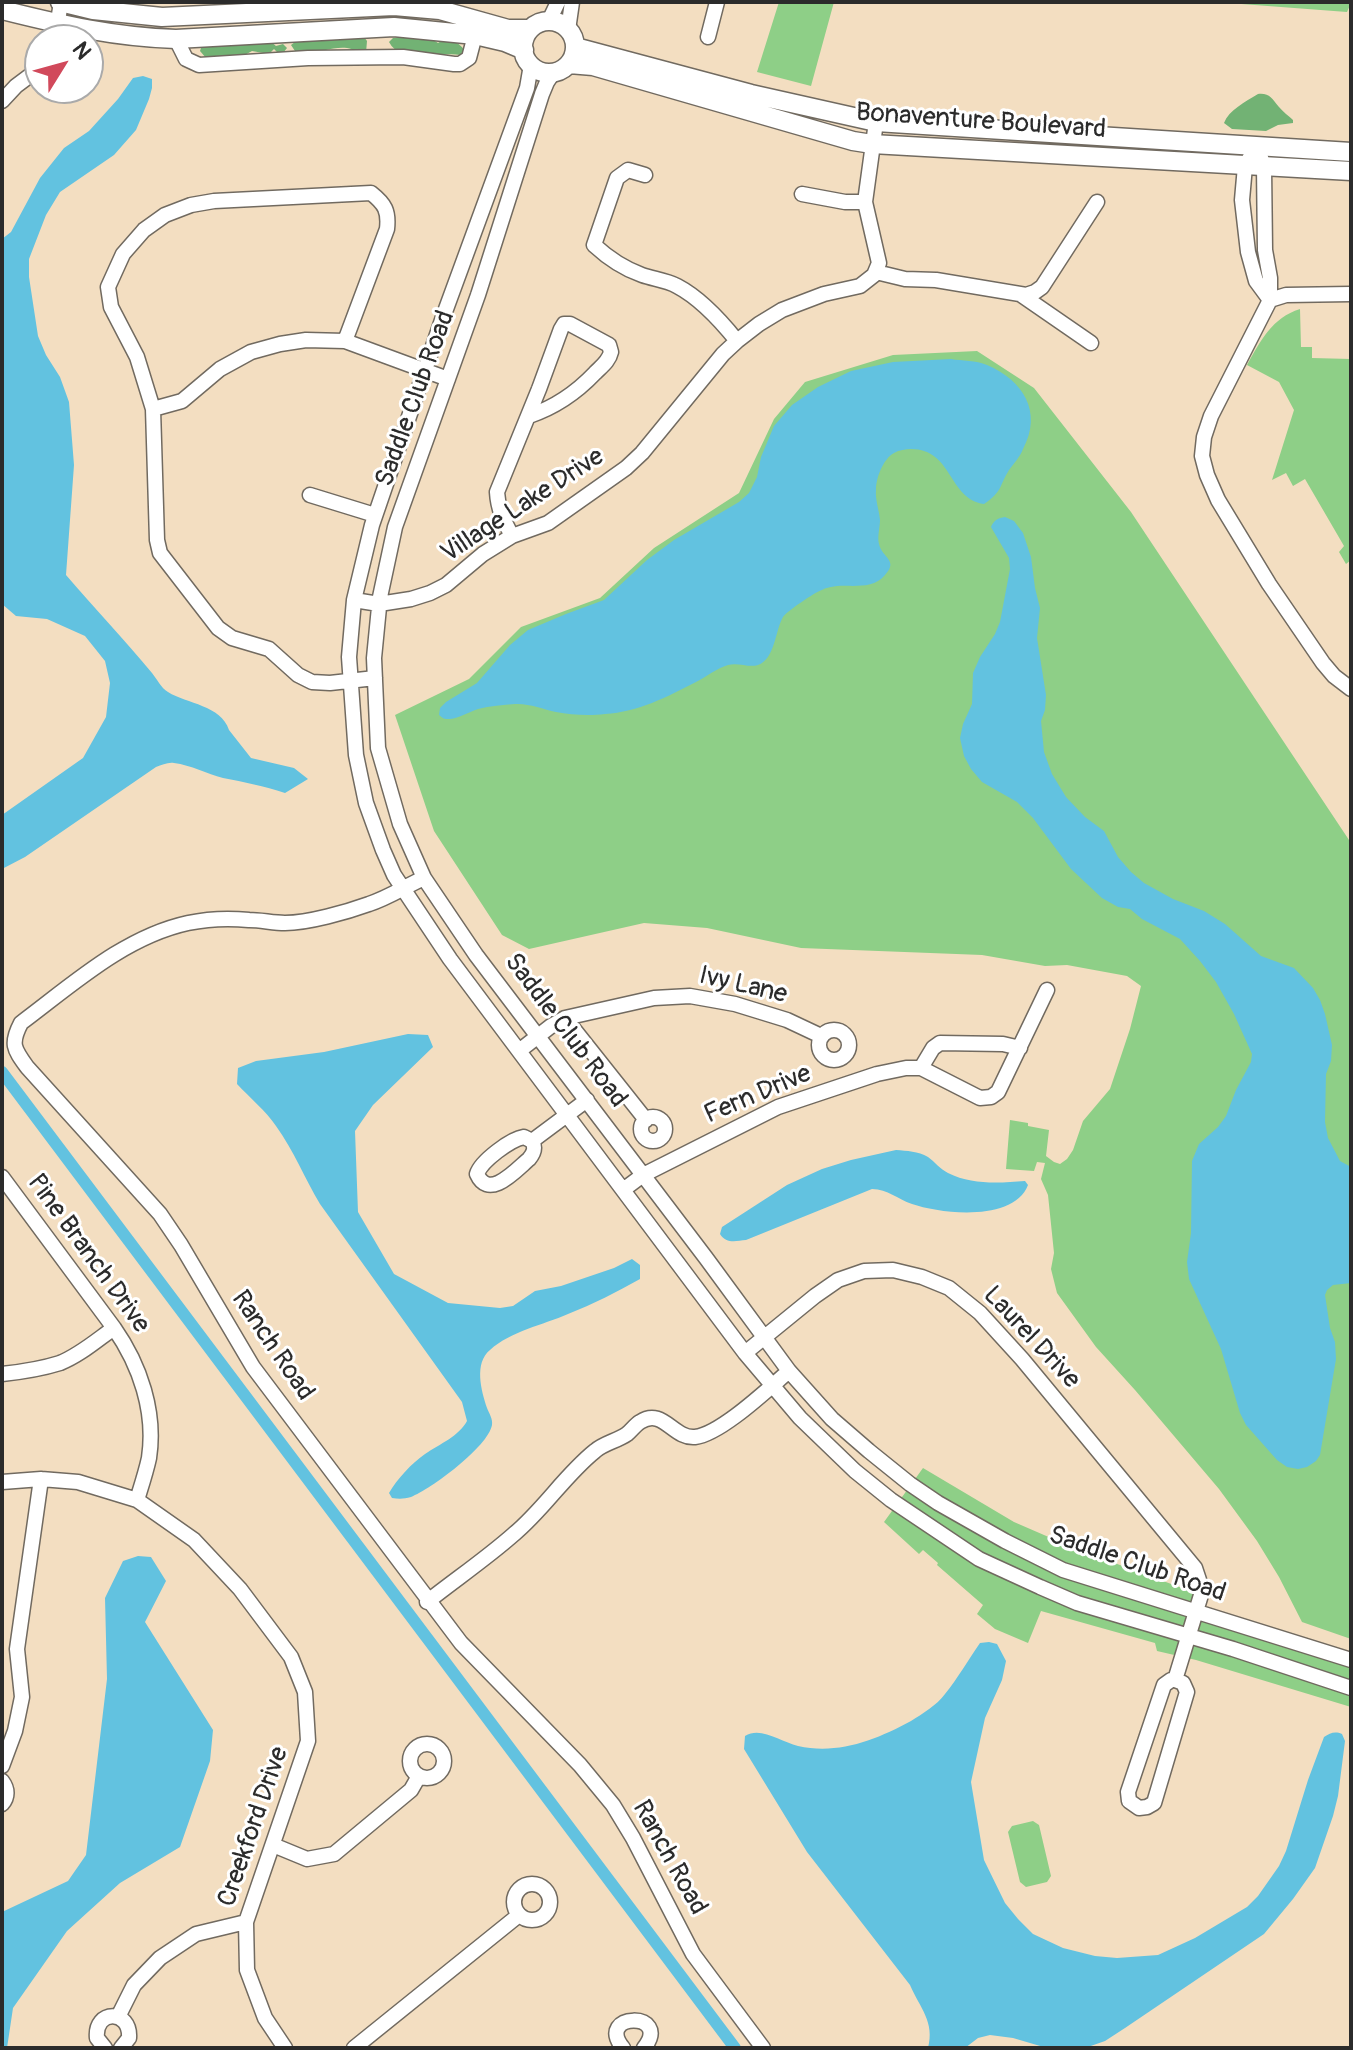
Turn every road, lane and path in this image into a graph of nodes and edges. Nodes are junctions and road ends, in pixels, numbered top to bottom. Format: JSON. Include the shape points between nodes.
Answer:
{"nodes":[{"id":1,"x":61,"y":2,"type":"edge"},
{"id":2,"x":558,"y":2,"type":"edge"},
{"id":3,"x":572,"y":2,"type":"edge"},
{"id":4,"x":717,"y":2,"type":"edge"},
{"id":5,"x":2,"y":10,"type":"edge"},
{"id":6,"x":549,"y":21,"type":"junction"},
{"id":7,"x":36,"y":24,"type":"edge"},
{"id":8,"x":57,"y":24,"type":"edge"},
{"id":9,"x":530,"y":29,"type":"junction"},
{"id":10,"x":104,"y":32,"type":"edge"},
{"id":11,"x":475,"y":35,"type":"junction"},
{"id":12,"x":708,"y":37,"type":"dead end"},
{"id":13,"x":176,"y":39,"type":"junction"},
{"id":14,"x":567,"y":54,"type":"junction"},
{"id":15,"x":528,"y":58,"type":"junction"},
{"id":16,"x":24,"y":80,"type":"edge"},
{"id":17,"x":2,"y":101,"type":"edge"},
{"id":18,"x":876,"y":122,"type":"junction"},
{"id":19,"x":872,"y":144,"type":"junction"},
{"id":20,"x":1257,"y":145,"type":"junction"},
{"id":21,"x":1351,"y":152,"type":"edge"},
{"id":22,"x":1245,"y":166,"type":"junction"},
{"id":23,"x":1264,"y":167,"type":"junction"},
{"id":24,"x":1351,"y":171,"type":"edge"},
{"id":25,"x":645,"y":175,"type":"dead end"},
{"id":26,"x":802,"y":194,"type":"dead end"},
{"id":27,"x":865,"y":202,"type":"junction"},
{"id":28,"x":1097,"y":202,"type":"dead end"},
{"id":29,"x":1265,"y":250,"type":"junction"},
{"id":30,"x":1248,"y":252,"type":"junction"},
{"id":31,"x":876,"y":272,"type":"junction"},
{"id":32,"x":1020,"y":294,"type":"junction"},
{"id":33,"x":1351,"y":294,"type":"edge"},
{"id":34,"x":1270,"y":300,"type":"junction"},
{"id":35,"x":345,"y":341,"type":"junction"},
{"id":36,"x":737,"y":341,"type":"junction"},
{"id":37,"x":1091,"y":343,"type":"dead end"},
{"id":38,"x":425,"y":370,"type":"junction"},
{"id":39,"x":448,"y":379,"type":"junction"},
{"id":40,"x":153,"y":409,"type":"junction"},
{"id":41,"x":529,"y":416,"type":"junction"},
{"id":42,"x":310,"y":495,"type":"dead end"},
{"id":43,"x":375,"y":515,"type":"junction"},
{"id":44,"x":512,"y":536,"type":"junction"},
{"id":45,"x":354,"y":600,"type":"junction"},
{"id":46,"x":379,"y":604,"type":"junction"},
{"id":47,"x":375,"y":678,"type":"junction"},
{"id":48,"x":351,"y":681,"type":"junction"},
{"id":49,"x":1351,"y":689,"type":"edge"},
{"id":50,"x":424,"y":878,"type":"junction"},
{"id":51,"x":402,"y":888,"type":"junction"},
{"id":52,"x":1047,"y":990,"type":"dead end"},
{"id":53,"x":565,"y":1018,"type":"junction"},
{"id":54,"x":821,"y":1036,"type":"dead end"},
{"id":55,"x":538,"y":1037,"type":"junction"},
{"id":56,"x":1020,"y":1048,"type":"junction"},
{"id":57,"x":519,"y":1051,"type":"junction"},
{"id":58,"x":921,"y":1068,"type":"junction"},
{"id":59,"x":587,"y":1100,"type":"junction"},
{"id":60,"x":567,"y":1115,"type":"junction"},
{"id":61,"x":646,"y":1120,"type":"dead end"},
{"id":62,"x":532,"y":1141,"type":"dead end"},
{"id":63,"x":643,"y":1175,"type":"junction"},
{"id":64,"x":2,"y":1177,"type":"edge"},
{"id":65,"x":623,"y":1190,"type":"junction"},
{"id":66,"x":114,"y":1328,"type":"junction"},
{"id":67,"x":764,"y":1338,"type":"junction"},
{"id":68,"x":745,"y":1353,"type":"junction"},
{"id":69,"x":789,"y":1371,"type":"junction"},
{"id":70,"x":2,"y":1374,"type":"edge"},
{"id":71,"x":772,"y":1386,"type":"junction"},
{"id":72,"x":41,"y":1479,"type":"junction"},
{"id":73,"x":2,"y":1482,"type":"edge"},
{"id":74,"x":137,"y":1500,"type":"junction"},
{"id":75,"x":427,"y":1602,"type":"junction"},
{"id":76,"x":1196,"y":1612,"type":"junction"},
{"id":77,"x":1189,"y":1635,"type":"junction"},
{"id":78,"x":1351,"y":1660,"type":"edge"},
{"id":79,"x":1175,"y":1680,"type":"junction"},
{"id":80,"x":1351,"y":1688,"type":"edge"},
{"id":81,"x":2,"y":1766,"type":"edge"},
{"id":82,"x":419,"y":1776,"type":"dead end"},
{"id":83,"x":2,"y":1781,"type":"edge"},
{"id":84,"x":2,"y":1804,"type":"edge"},
{"id":85,"x":273,"y":1845,"type":"junction"},
{"id":86,"x":519,"y":1915,"type":"dead end"},
{"id":87,"x":246,"y":1922,"type":"junction"},
{"id":88,"x":118,"y":2017,"type":"junction"},
{"id":89,"x":621,"y":2047,"type":"edge"},
{"id":90,"x":105,"y":2048,"type":"edge"},
{"id":91,"x":121,"y":2048,"type":"edge"},
{"id":92,"x":285,"y":2048,"type":"edge"},
{"id":93,"x":354,"y":2048,"type":"edge"},
{"id":94,"x":644,"y":2048,"type":"edge"},
{"id":95,"x":763,"y":2048,"type":"edge"}],
"edges":[{"from":1,"to":8,"type":"street"},
{"from":1,"to":9,"type":"main road","via":[[162,17],[394,6]]},
{"from":2,"to":6,"type":"street"},
{"from":3,"to":14,"type":"street","name":"Saddle Club Road"},
{"from":4,"to":12,"type":"street"},
{"from":5,"to":7,"type":"main road"},
{"from":6,"to":9,"type":"main road"},
{"from":6,"to":14,"type":"main road","via":[[562,24]]},
{"from":9,"to":15,"type":"main road","via":[[524,42]]},
{"from":10,"to":13,"type":"main road"},
{"from":11,"to":13,"type":"main road","via":[[394,27]]},
{"from":11,"to":13,"type":"street","via":[[469,58],[460,64],[403,57],[199,65],[186,59]]},
{"from":11,"to":15,"type":"main road","via":[[505,42]]},
{"from":14,"to":15,"type":"main road","via":[[543,72]]},
{"from":14,"to":18,"type":"main road","name":"Bonaventure Boulevard"},
{"from":14,"to":19,"type":"main road","name":"Bonaventure Boulevard","via":[[593,66]]},
{"from":14,"to":39,"type":"street","name":"Saddle Club Road","via":[[542,94]]},
{"from":15,"to":38,"type":"street","name":"Saddle Club Road","via":[[527,88]]},
{"from":16,"to":17,"type":"street"},
{"from":18,"to":19,"type":"street"},
{"from":18,"to":20,"type":"main road","name":"Bonaventure Boulevard"},
{"from":19,"to":22,"type":"main road","name":"Bonaventure Boulevard"},
{"from":19,"to":27,"type":"street"},
{"from":20,"to":21,"type":"main road","name":"Bonaventure Boulevard"},
{"from":20,"to":22,"type":"street"},
{"from":20,"to":23,"type":"street"},
{"from":22,"to":23,"type":"main road","name":"Bonaventure Boulevard"},
{"from":22,"to":30,"type":"street","via":[[1242,200]]},
{"from":23,"to":24,"type":"main road","name":"Bonaventure Boulevard"},
{"from":23,"to":29,"type":"street"},
{"from":25,"to":36,"type":"street","via":[[628,170],[617,178],[594,245],[639,274],[689,293]]},
{"from":26,"to":27,"type":"street"},
{"from":27,"to":31,"type":"street","via":[[878,255]]},
{"from":28,"to":32,"type":"street","via":[[1042,287]]},
{"from":29,"to":30,"type":"street"},
{"from":29,"to":34,"type":"street"},
{"from":30,"to":34,"type":"street","via":[[1256,281]]},
{"from":31,"to":32,"type":"street"},
{"from":31,"to":36,"type":"street","name":"Village Lake Drive","via":[[860,286],[782,310]]},
{"from":32,"to":37,"type":"street"},
{"from":33,"to":34,"type":"street"},
{"from":34,"to":49,"type":"street","via":[[1211,416],[1202,456],[1218,500],[1269,584],[1323,663]]},
{"from":35,"to":38,"type":"street"},
{"from":35,"to":40,"type":"street","via":[[306,340],[251,352],[220,369],[182,401]]},
{"from":35,"to":40,"type":"street","via":[[387,229],[383,203],[371,193],[191,205],[165,215],[133,240],[108,287],[111,307],[137,357]]},
{"from":36,"to":44,"type":"street","name":"Village Lake Drive","via":[[626,468],[548,523]]},
{"from":38,"to":39,"type":"street"},
{"from":38,"to":43,"type":"street","name":"Saddle Club Road"},
{"from":39,"to":46,"type":"street","name":"Saddle Club Road","via":[[395,527]]},
{"from":40,"to":48,"type":"street","via":[[160,553],[218,628],[232,638],[269,649],[312,682]]},
{"from":41,"to":41,"type":"street","via":[[564,324],[609,345],[609,358],[583,386]]},
{"from":41,"to":44,"type":"street","via":[[497,492]]},
{"from":42,"to":43,"type":"street","name":"Saddle Club Road"},
{"from":43,"to":45,"type":"street","name":"Saddle Club Road"},
{"from":44,"to":46,"type":"street","name":"Village Lake Drive","via":[[446,585]]},
{"from":45,"to":46,"type":"street","name":"Village Lake Drive"},
{"from":45,"to":48,"type":"street","name":"Saddle Club Road"},
{"from":46,"to":47,"type":"street","name":"Saddle Club Road"},
{"from":47,"to":48,"type":"street"},
{"from":47,"to":50,"type":"street","name":"Saddle Club Road","via":[[378,748],[400,824]]},
{"from":48,"to":51,"type":"street","name":"Saddle Club Road","via":[[356,755],[366,803]]},
{"from":50,"to":51,"type":"street","name":"Ranch Road"},
{"from":50,"to":55,"type":"street","name":"Saddle Club Road"},
{"from":51,"to":57,"type":"street","name":"Saddle Club Road"},
{"from":51,"to":75,"type":"street","name":"Ranch Road","via":[[370,904],[307,920],[215,920],[161,932],[107,960],[21,1023],[13,1038],[27,1067],[160,1214],[253,1367]]},
{"from":52,"to":56,"type":"street"},
{"from":53,"to":54,"type":"street","name":"Ivy Lane","via":[[654,998],[690,996],[735,1004]]},
{"from":53,"to":55,"type":"street","name":"Ivy Lane"},
{"from":53,"to":61,"type":"street"},
{"from":55,"to":57,"type":"street","name":"Ivy Lane"},
{"from":55,"to":59,"type":"street","name":"Saddle Club Road"},
{"from":56,"to":58,"type":"street","via":[[940,1043]]},
{"from":56,"to":58,"type":"street","via":[[991,1097],[980,1098]]},
{"from":57,"to":60,"type":"street","name":"Saddle Club Road"},
{"from":58,"to":63,"type":"street","name":"Fern Drive","via":[[877,1074],[778,1107]]},
{"from":59,"to":60,"type":"street"},
{"from":59,"to":63,"type":"street","name":"Saddle Club Road"},
{"from":60,"to":62,"type":"street"},
{"from":60,"to":65,"type":"street","name":"Saddle Club Road"},
{"from":63,"to":65,"type":"street","name":"Fern Drive"},
{"from":63,"to":67,"type":"street","name":"Saddle Club Road"},
{"from":64,"to":66,"type":"street","name":"Pine Branch Drive"},
{"from":65,"to":68,"type":"street","name":"Saddle Club Road"},
{"from":66,"to":70,"type":"street","via":[[61,1362]]},
{"from":66,"to":74,"type":"street","name":"Pine Branch Drive","via":[[130,1350],[147,1404],[149,1458]]},
{"from":67,"to":68,"type":"street","name":"Laurel Drive"},
{"from":67,"to":69,"type":"street","name":"Saddle Club Road"},
{"from":67,"to":76,"type":"street","name":"Laurel Drive","via":[[838,1280],[864,1271],[893,1270],[949,1288],[1022,1359],[1187,1556],[1199,1580]]},
{"from":68,"to":71,"type":"street","name":"Saddle Club Road"},
{"from":69,"to":71,"type":"street"},
{"from":69,"to":76,"type":"street","name":"Saddle Club Road","via":[[832,1419],[938,1503],[1063,1570]]},
{"from":71,"to":75,"type":"street","via":[[707,1433],[693,1437],[659,1418],[648,1418],[604,1444],[516,1534]]},
{"from":71,"to":77,"type":"street","name":"Saddle Club Road","via":[[855,1471],[979,1559],[1077,1603]]},
{"from":72,"to":73,"type":"street","name":"Creekford Drive"},
{"from":72,"to":74,"type":"street","name":"Creekford Drive","via":[[78,1482]]},
{"from":72,"to":81,"type":"street","via":[[17,1649],[22,1697]]},
{"from":74,"to":85,"type":"street","name":"Creekford Drive","via":[[194,1540],[240,1589],[291,1657],[305,1692],[308,1741]]},
{"from":75,"to":95,"type":"street","name":"Ranch Road","via":[[600,1789],[633,1838],[693,1954]]},
{"from":76,"to":77,"type":"street","name":"Laurel Drive"},
{"from":76,"to":78,"type":"street","name":"Saddle Club Road"},
{"from":77,"to":79,"type":"street","name":"Laurel Drive"},
{"from":77,"to":80,"type":"street","name":"Saddle Club Road"},
{"from":79,"to":79,"type":"street","via":[[1164,1685],[1128,1792],[1129,1801],[1139,1808],[1154,1803],[1187,1692]]},
{"from":82,"to":85,"type":"street","via":[[411,1790],[334,1854],[307,1859]]},
{"from":83,"to":84,"type":"street","via":[[7,1795]]},
{"from":85,"to":87,"type":"street","name":"Creekford Drive"},
{"from":86,"to":93,"type":"street"},
{"from":87,"to":88,"type":"street","via":[[196,1934],[160,1958],[134,1985]]},
{"from":87,"to":92,"type":"street","name":"Creekford Drive","via":[[247,1970],[265,2018]]},
{"from":88,"to":90,"type":"street","via":[[103,2019],[97,2028]]},
{"from":88,"to":91,"type":"street","via":[[130,2033]]},
{"from":89,"to":94,"type":"street","via":[[618,2031],[633,2019],[649,2030]]}]}
